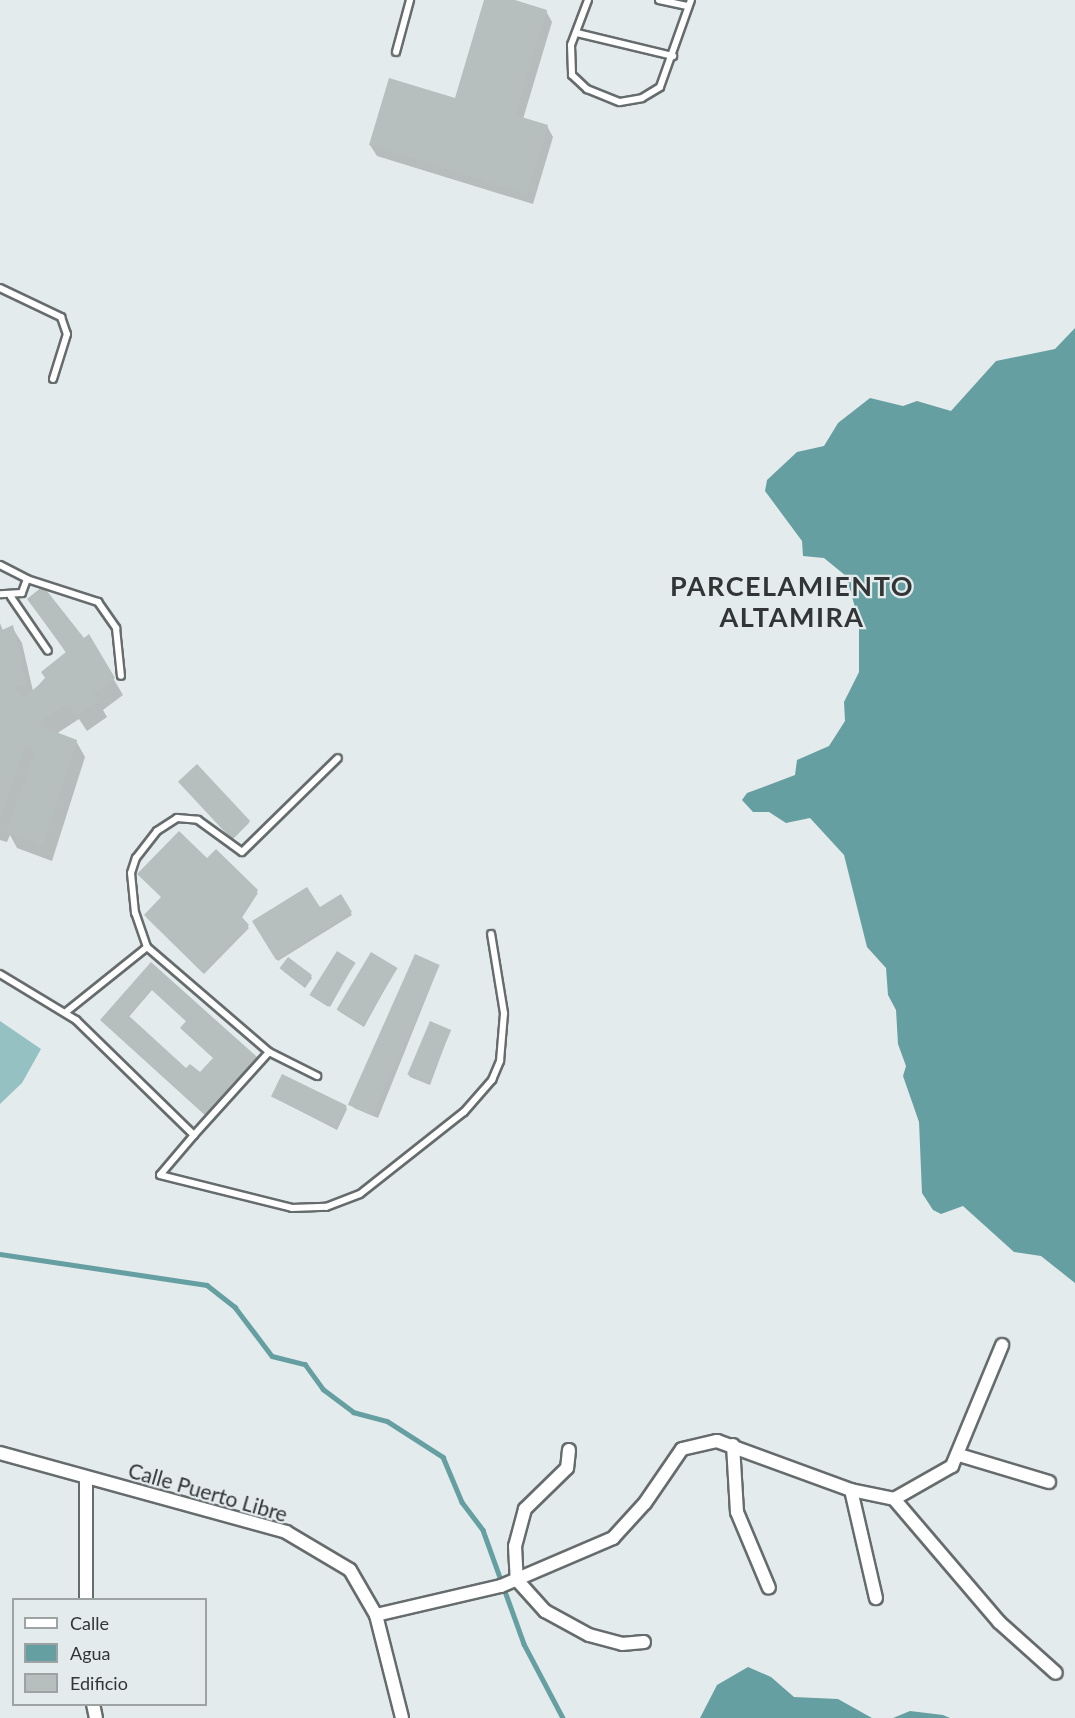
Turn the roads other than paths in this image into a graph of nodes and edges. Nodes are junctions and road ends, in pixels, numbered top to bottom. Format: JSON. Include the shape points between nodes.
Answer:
{"nodes":[{"id":1,"x":410,"y":0,"type":"edge"},
{"id":2,"x":588,"y":0,"type":"edge"},
{"id":3,"x":659,"y":0,"type":"edge"},
{"id":4,"x":690,"y":3,"type":"edge"},
{"id":5,"x":577,"y":33,"type":"junction"},
{"id":6,"x":396,"y":52,"type":"dead end"},
{"id":7,"x":673,"y":56,"type":"junction"},
{"id":8,"x":0,"y":288,"type":"edge"},
{"id":9,"x":53,"y":379,"type":"dead end"},
{"id":10,"x":0,"y":565,"type":"edge"},
{"id":11,"x":27,"y":579,"type":"junction"},
{"id":12,"x":0,"y":594,"type":"edge"},
{"id":13,"x":11,"y":597,"type":"junction"},
{"id":14,"x":48,"y":651,"type":"dead end"},
{"id":15,"x":121,"y":676,"type":"dead end"},
{"id":16,"x":338,"y":758,"type":"dead end"},
{"id":17,"x":491,"y":934,"type":"dead end"},
{"id":18,"x":147,"y":947,"type":"junction"},
{"id":19,"x":0,"y":974,"type":"edge"},
{"id":20,"x":66,"y":1012,"type":"junction"},
{"id":21,"x":269,"y":1052,"type":"junction"},
{"id":22,"x":317,"y":1076,"type":"dead end"},
{"id":23,"x":194,"y":1135,"type":"junction"},
{"id":24,"x":1002,"y":1346,"type":"dead end"},
{"id":25,"x":733,"y":1445,"type":"junction"},
{"id":26,"x":569,"y":1450,"type":"dead end"},
{"id":27,"x":0,"y":1453,"type":"edge"},
{"id":28,"x":959,"y":1455,"type":"junction"},
{"id":29,"x":86,"y":1478,"type":"junction"},
{"id":30,"x":1049,"y":1482,"type":"dead end"},
{"id":31,"x":851,"y":1490,"type":"junction"},
{"id":32,"x":894,"y":1499,"type":"junction"},
{"id":33,"x":517,"y":1580,"type":"junction"},
{"id":34,"x":769,"y":1588,"type":"dead end"},
{"id":35,"x":86,"y":1598,"type":"edge"},
{"id":36,"x":876,"y":1598,"type":"dead end"},
{"id":37,"x":376,"y":1615,"type":"junction"},
{"id":38,"x":644,"y":1642,"type":"dead end"},
{"id":39,"x":1056,"y":1673,"type":"dead end"},
{"id":40,"x":402,"y":1718,"type":"edge"}],
"edges":[{"from":1,"to":6,"type":"lane"},
{"from":2,"to":5,"type":"lane"},
{"from":3,"to":4,"type":"lane"},
{"from":4,"to":7,"type":"lane"},
{"from":5,"to":7,"type":"lane"},
{"from":5,"to":7,"type":"lane","via":[[572,75],[587,89],[620,102],[642,98],[660,87]]},
{"from":8,"to":9,"type":"lane","via":[[61,317],[67,334]]},
{"from":10,"to":11,"type":"lane"},
{"from":11,"to":13,"type":"lane","via":[[22,594]]},
{"from":11,"to":15,"type":"lane","via":[[98,602],[116,628]]},
{"from":12,"to":13,"type":"lane"},
{"from":13,"to":14,"type":"lane"},
{"from":16,"to":18,"type":"lane","via":[[242,852],[198,820],[177,818],[157,831],[136,858],[131,873],[135,913]]},
{"from":17,"to":23,"type":"lane","via":[[504,1013],[500,1061],[492,1080],[464,1112],[360,1194],[326,1207],[292,1208],[160,1175]]},
{"from":18,"to":20,"type":"lane"},
{"from":18,"to":21,"type":"lane"},
{"from":19,"to":20,"type":"lane"},
{"from":20,"to":23,"type":"lane"},
{"from":21,"to":22,"type":"lane"},
{"from":21,"to":23,"type":"lane"},
{"from":24,"to":28,"type":"street"},
{"from":25,"to":31,"type":"street"},
{"from":25,"to":33,"type":"street","via":[[702,1441],[685,1446],[613,1538]]},
{"from":25,"to":34,"type":"street","via":[[737,1512]]},
{"from":26,"to":33,"type":"street","via":[[567,1468],[525,1509],[515,1546]]},
{"from":27,"to":29,"type":"street","name":"Calle Puerto Libre"},
{"from":28,"to":30,"type":"street"},
{"from":28,"to":32,"type":"street","via":[[938,1479]]},
{"from":29,"to":35,"type":"street"},
{"from":29,"to":37,"type":"street","name":"Calle Puerto Libre","via":[[286,1532],[350,1570]]},
{"from":31,"to":32,"type":"street"},
{"from":31,"to":36,"type":"street"},
{"from":32,"to":39,"type":"street","via":[[999,1622]]},
{"from":33,"to":37,"type":"street"},
{"from":33,"to":38,"type":"street","via":[[545,1611],[589,1635],[622,1644]]},
{"from":37,"to":40,"type":"street","name":"Calle Puerto Libre"}]}
